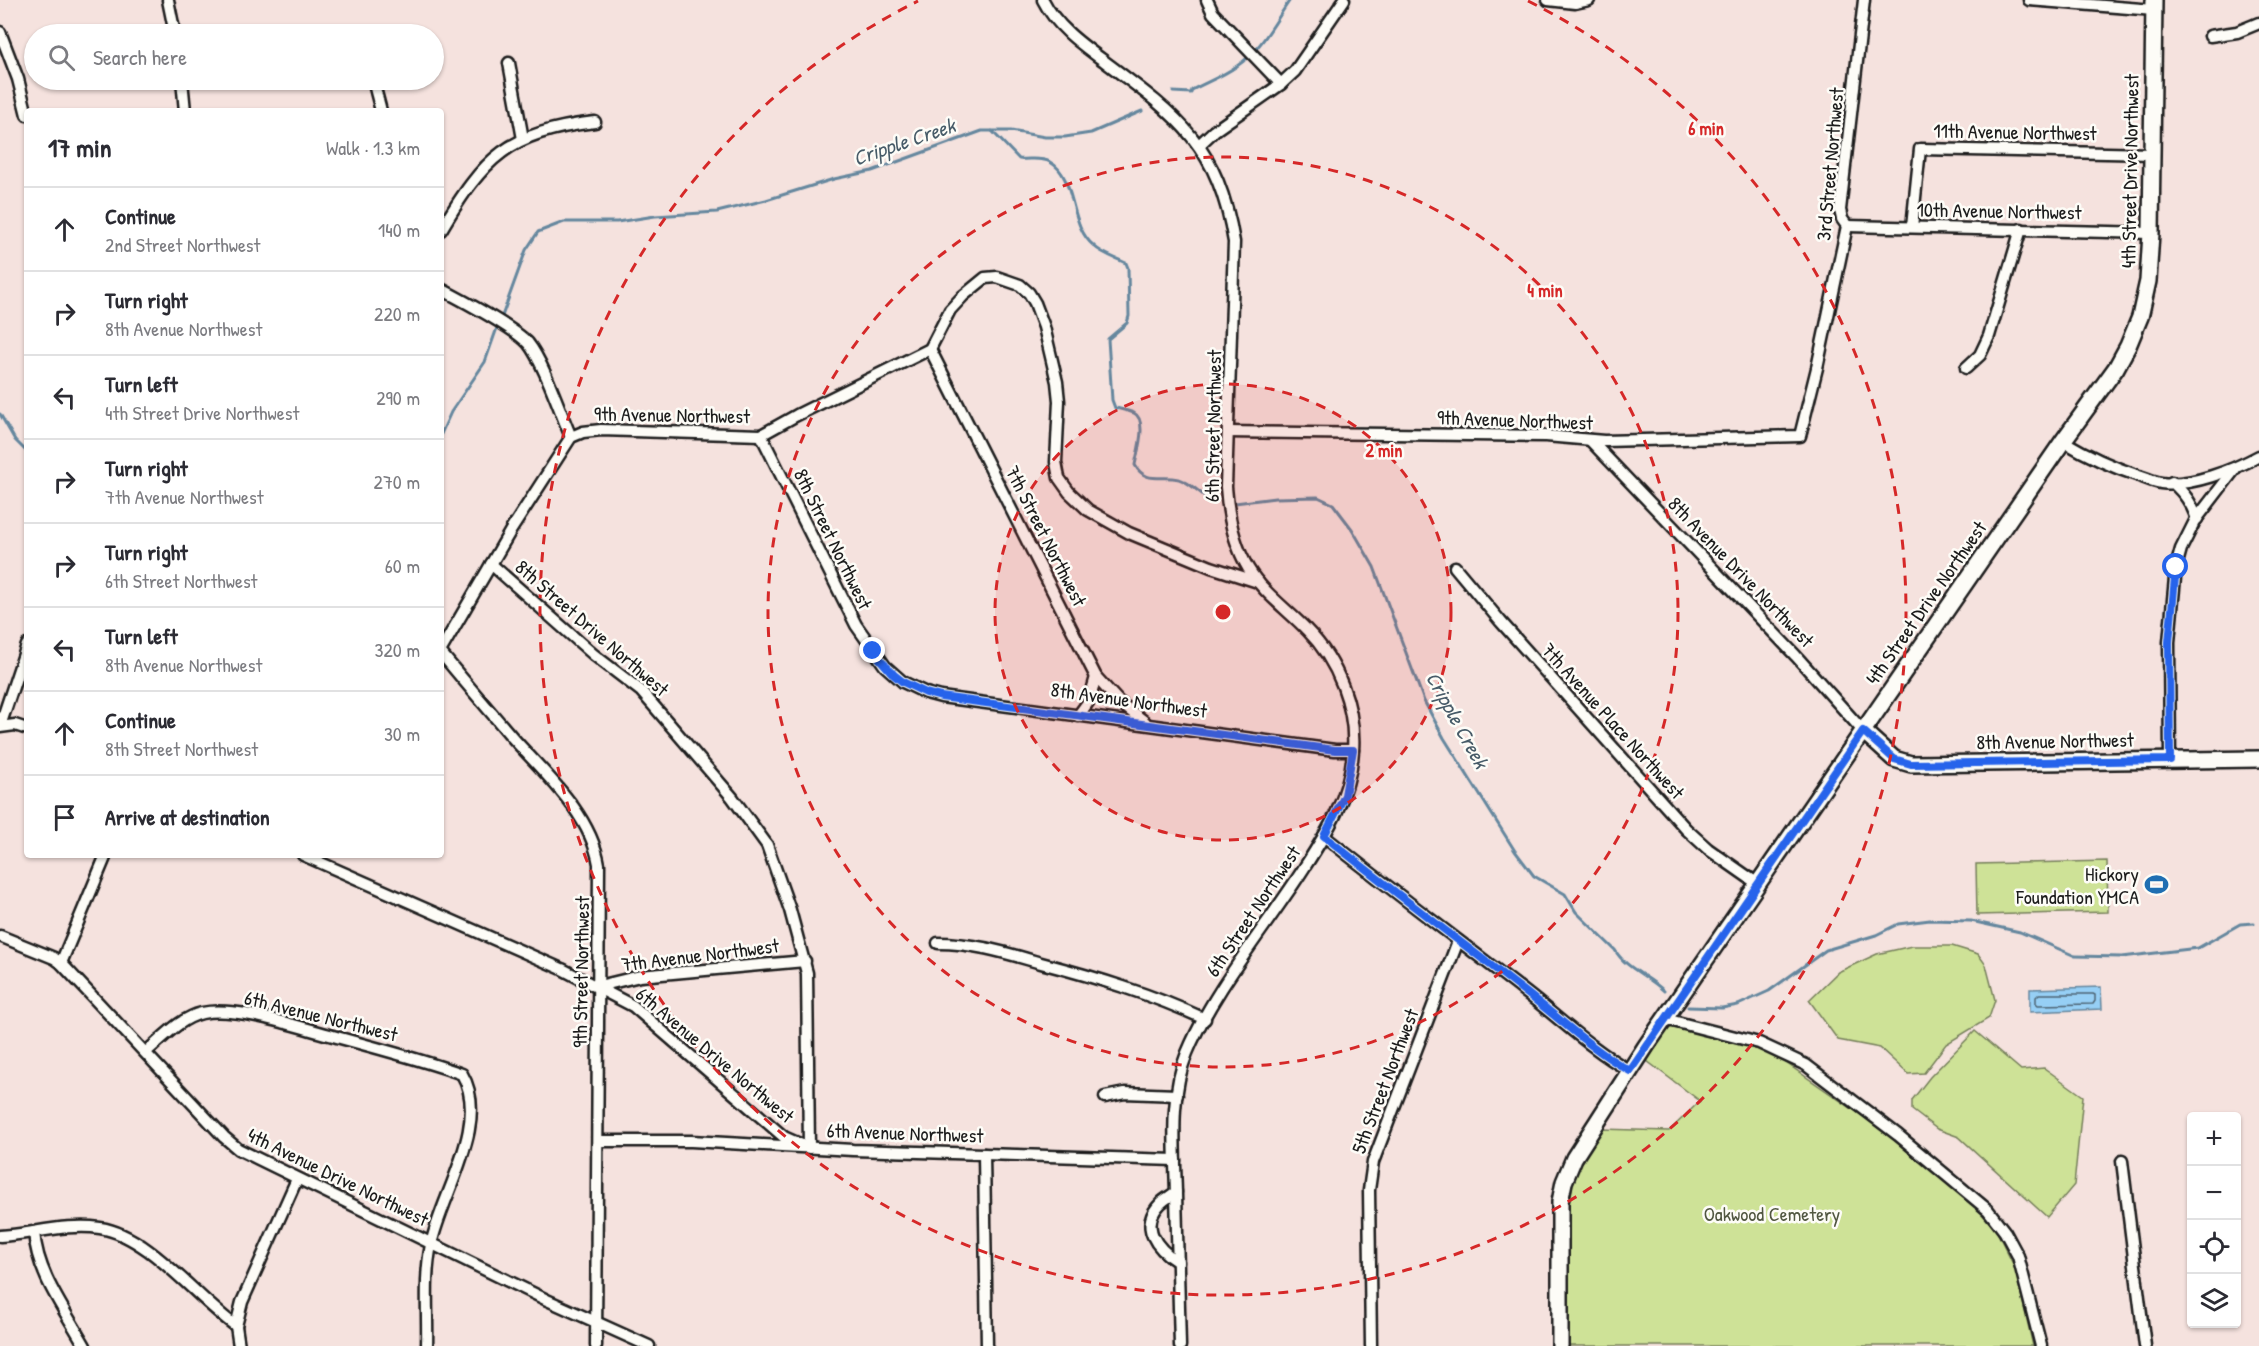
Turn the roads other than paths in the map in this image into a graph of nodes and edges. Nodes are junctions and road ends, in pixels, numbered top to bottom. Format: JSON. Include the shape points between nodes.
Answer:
{"nodes":[{"id":1,"x":168,"y":0,"type":"edge"},
{"id":2,"x":1043,"y":0,"type":"edge"},
{"id":3,"x":1207,"y":0,"type":"edge"},
{"id":4,"x":1344,"y":0,"type":"edge"},
{"id":5,"x":1548,"y":0,"type":"edge"},
{"id":6,"x":1589,"y":0,"type":"edge"},
{"id":7,"x":1864,"y":0,"type":"edge"},
{"id":8,"x":2029,"y":0,"type":"edge"},
{"id":9,"x":2154,"y":5,"type":"edge"},
{"id":10,"x":2259,"y":23,"type":"edge"},
{"id":11,"x":173,"y":24,"type":"edge"},
{"id":12,"x":0,"y":32,"type":"edge"},
{"id":13,"x":2210,"y":36,"type":"dead end"},
{"id":14,"x":509,"y":63,"type":"dead end"},
{"id":15,"x":1281,"y":84,"type":"junction"},
{"id":16,"x":183,"y":90,"type":"edge"},
{"id":17,"x":376,"y":90,"type":"edge"},
{"id":18,"x":25,"y":108,"type":"edge"},
{"id":19,"x":185,"y":108,"type":"edge"},
{"id":20,"x":380,"y":108,"type":"edge"},
{"id":21,"x":595,"y":122,"type":"dead end"},
{"id":22,"x":523,"y":139,"type":"junction"},
{"id":23,"x":1199,"y":145,"type":"junction"},
{"id":24,"x":2153,"y":154,"type":"junction"},
{"id":25,"x":444,"y":225,"type":"edge"},
{"id":26,"x":1847,"y":226,"type":"junction"},
{"id":27,"x":1912,"y":227,"type":"junction"},
{"id":28,"x":2021,"y":229,"type":"junction"},
{"id":29,"x":2151,"y":233,"type":"junction"},
{"id":30,"x":444,"y":291,"type":"edge"},
{"id":31,"x":930,"y":349,"type":"junction"},
{"id":32,"x":1966,"y":368,"type":"dead end"},
{"id":33,"x":1228,"y":432,"type":"junction"},
{"id":34,"x":761,"y":435,"type":"junction"},
{"id":35,"x":1800,"y":436,"type":"joint"},
{"id":36,"x":571,"y":437,"type":"junction"},
{"id":37,"x":1590,"y":440,"type":"junction"},
{"id":38,"x":2064,"y":441,"type":"junction"},
{"id":39,"x":2259,"y":456,"type":"edge"},
{"id":40,"x":2235,"y":469,"type":"junction"},
{"id":41,"x":2172,"y":482,"type":"junction"},
{"id":42,"x":2197,"y":519,"type":"junction"},
{"id":43,"x":491,"y":564,"type":"junction"},
{"id":44,"x":1455,"y":567,"type":"dead end"},
{"id":45,"x":1258,"y":582,"type":"junction"},
{"id":46,"x":444,"y":646,"type":"edge"},
{"id":47,"x":24,"y":654,"type":"edge"},
{"id":48,"x":444,"y":655,"type":"edge"},
{"id":49,"x":1096,"y":677,"type":"junction"},
{"id":50,"x":903,"y":682,"type":"joint"},
{"id":51,"x":1078,"y":716,"type":"junction"},
{"id":52,"x":1148,"y":724,"type":"junction"},
{"id":53,"x":0,"y":726,"type":"edge"},
{"id":54,"x":24,"y":728,"type":"edge"},
{"id":55,"x":1863,"y":731,"type":"junction"},
{"id":56,"x":1353,"y":750,"type":"junction"},
{"id":57,"x":2259,"y":759,"type":"edge"},
{"id":58,"x":2170,"y":760,"type":"junction"},
{"id":59,"x":1324,"y":836,"type":"junction"},
{"id":60,"x":105,"y":858,"type":"edge"},
{"id":61,"x":310,"y":858,"type":"edge"},
{"id":62,"x":1758,"y":884,"type":"junction"},
{"id":63,"x":0,"y":936,"type":"edge"},
{"id":64,"x":1458,"y":941,"type":"junction"},
{"id":65,"x":938,"y":943,"type":"dead end"},
{"id":66,"x":805,"y":961,"type":"junction"},
{"id":67,"x":61,"y":963,"type":"junction"},
{"id":68,"x":599,"y":986,"type":"junction"},
{"id":69,"x":1205,"y":1019,"type":"junction"},
{"id":70,"x":1665,"y":1020,"type":"junction"},
{"id":71,"x":146,"y":1052,"type":"junction"},
{"id":72,"x":1630,"y":1071,"type":"junction"},
{"id":73,"x":1177,"y":1095,"type":"junction"},
{"id":74,"x":1105,"y":1097,"type":"dead end"},
{"id":75,"x":598,"y":1141,"type":"junction"},
{"id":76,"x":809,"y":1148,"type":"junction"},
{"id":77,"x":984,"y":1154,"type":"junction"},
{"id":78,"x":1176,"y":1160,"type":"junction"},
{"id":79,"x":2122,"y":1161,"type":"dead end"},
{"id":80,"x":297,"y":1179,"type":"junction"},
{"id":81,"x":1176,"y":1192,"type":"junction"},
{"id":82,"x":34,"y":1232,"type":"junction"},
{"id":83,"x":0,"y":1236,"type":"edge"},
{"id":84,"x":431,"y":1243,"type":"junction"},
{"id":85,"x":1178,"y":1262,"type":"junction"},
{"id":86,"x":596,"y":1322,"type":"junction"},
{"id":87,"x":236,"y":1326,"type":"junction"},
{"id":88,"x":85,"y":1346,"type":"edge"},
{"id":89,"x":239,"y":1346,"type":"edge"},
{"id":90,"x":427,"y":1346,"type":"edge"},
{"id":91,"x":596,"y":1346,"type":"edge"},
{"id":92,"x":649,"y":1346,"type":"edge"},
{"id":93,"x":987,"y":1346,"type":"edge"},
{"id":94,"x":1180,"y":1346,"type":"edge"},
{"id":95,"x":1371,"y":1346,"type":"edge"},
{"id":96,"x":1560,"y":1346,"type":"edge"},
{"id":97,"x":2041,"y":1346,"type":"edge"},
{"id":98,"x":2145,"y":1346,"type":"edge"}],
"edges":[{"from":1,"to":11,"type":"street"},
{"from":2,"to":23,"type":"street","name":"6th Street Northwest","via":[[1058,24],[1175,117]]},
{"from":3,"to":15,"type":"street","via":[[1213,13]]},
{"from":4,"to":15,"type":"street","via":[[1297,68]]},
{"from":5,"to":6,"type":"street"},
{"from":7,"to":26,"type":"street","name":"3rd Street Northwest","via":[[1840,210]]},
{"from":8,"to":9,"type":"street"},
{"from":9,"to":24,"type":"main road","name":"4th Street Drive Northwest"},
{"from":10,"to":13,"type":"street","via":[[2237,32]]},
{"from":12,"to":18,"type":"street"},
{"from":14,"to":22,"type":"street"},
{"from":15,"to":23,"type":"street"},
{"from":16,"to":19,"type":"street"},
{"from":17,"to":20,"type":"street"},
{"from":21,"to":22,"type":"street","via":[[555,128]]},
{"from":22,"to":25,"type":"street","via":[[492,159],[463,193]]},
{"from":23,"to":33,"type":"street","name":"6th Street Northwest","via":[[1223,195],[1234,242]]},
{"from":24,"to":27,"type":"street","name":"11th Avenue Northwest","via":[[1920,149]]},
{"from":24,"to":29,"type":"main road","name":"4th Street Drive Northwest"},
{"from":26,"to":27,"type":"street","name":"10th Avenue Northwest"},
{"from":26,"to":35,"type":"street","name":"3rd Street Northwest"},
{"from":27,"to":28,"type":"street","name":"10th Avenue Northwest"},
{"from":28,"to":29,"type":"street","name":"10th Avenue Northwest"},
{"from":28,"to":32,"type":"street","via":[[1989,336],[1980,356]]},
{"from":29,"to":38,"type":"main road","name":"4th Street Drive Northwest","via":[[2148,281],[2136,329],[2116,368]]},
{"from":30,"to":36,"type":"street","via":[[526,342],[536,356]]},
{"from":31,"to":34,"type":"street","name":"9th Avenue Northwest"},
{"from":31,"to":45,"type":"street","via":[[950,310],[985,278],[997,277],[1020,285],[1035,303],[1050,345],[1059,401],[1056,462],[1059,477],[1078,502],[1129,532]]},
{"from":31,"to":49,"type":"street","name":"7th Street Northwest"},
{"from":33,"to":37,"type":"street","name":"9th Avenue Northwest","via":[[1546,436]]},
{"from":33,"to":45,"type":"street","name":"6th Street Northwest","via":[[1226,487],[1231,524],[1240,552]]},
{"from":34,"to":36,"type":"street","name":"9th Avenue Northwest","via":[[601,430]]},
{"from":34,"to":50,"type":"street","name":"8th Street Northwest","via":[[856,625],[879,659]]},
{"from":35,"to":37,"type":"street","name":"9th Avenue Northwest"},
{"from":36,"to":43,"type":"street","name":"9th Avenue Northwest"},
{"from":37,"to":55,"type":"street","name":"8th Avenue Drive Northwest"},
{"from":38,"to":41,"type":"street","via":[[2111,466],[2161,483]]},
{"from":38,"to":55,"type":"main road","name":"4th Street Drive Northwest"},
{"from":39,"to":40,"type":"street"},
{"from":40,"to":41,"type":"street"},
{"from":40,"to":42,"type":"street"},
{"from":41,"to":42,"type":"street","via":[[2186,494]]},
{"from":42,"to":58,"type":"street","via":[[2181,549],[2172,585]]},
{"from":43,"to":46,"type":"street","name":"9th Avenue Northwest"},
{"from":43,"to":66,"type":"street","name":"8th Street Drive Northwest","via":[[594,655],[641,690],[754,824],[771,851]]},
{"from":44,"to":62,"type":"street","name":"7th Avenue Place Northwest","via":[[1686,829],[1707,849]]},
{"from":45,"to":56,"type":"street","name":"6th Street Northwest","via":[[1309,632],[1333,665],[1348,704]]},
{"from":47,"to":53,"type":"street"},
{"from":48,"to":68,"type":"street","name":"9th Street Northwest","via":[[567,800],[591,836],[599,864]]},
{"from":49,"to":51,"type":"street","via":[[1089,701]]},
{"from":49,"to":52,"type":"street","name":"7th Street Northwest","via":[[1119,702]]},
{"from":50,"to":51,"type":"street","name":"8th Avenue Northwest","via":[[941,697]]},
{"from":51,"to":52,"type":"street","name":"8th Avenue Northwest"},
{"from":52,"to":56,"type":"street","name":"8th Avenue Northwest"},
{"from":53,"to":54,"type":"street","via":[[15,724]]},
{"from":55,"to":58,"type":"main road","name":"8th Avenue Northwest","via":[[1894,759],[1911,764]]},
{"from":55,"to":62,"type":"main road","name":"4th Street Drive Northwest"},
{"from":56,"to":59,"type":"street","name":"6th Street Northwest","via":[[1345,795]]},
{"from":57,"to":58,"type":"main road","name":"8th Avenue Northwest"},
{"from":59,"to":64,"type":"street"},
{"from":59,"to":69,"type":"street","name":"6th Street Northwest"},
{"from":60,"to":67,"type":"street"},
{"from":61,"to":68,"type":"street","name":"6th Avenue Drive Northwest"},
{"from":62,"to":70,"type":"main road","name":"4th Street Drive Northwest"},
{"from":63,"to":67,"type":"street","name":"4th Avenue Drive Northwest"},
{"from":64,"to":72,"type":"street"},
{"from":64,"to":95,"type":"street","name":"5th Street Northwest","via":[[1373,1162]]},
{"from":65,"to":69,"type":"street","via":[[981,946],[1105,980]]},
{"from":66,"to":68,"type":"street","name":"7th Avenue Northwest","via":[[640,976]]},
{"from":66,"to":76,"type":"street","name":"8th Street Drive Northwest"},
{"from":67,"to":71,"type":"street","name":"4th Avenue Drive Northwest"},
{"from":68,"to":75,"type":"street","name":"9th Street Northwest"},
{"from":68,"to":76,"type":"street","name":"6th Avenue Drive Northwest","via":[[633,1006],[784,1137]]},
{"from":69,"to":73,"type":"street","name":"6th Street Northwest","via":[[1187,1053]]},
{"from":70,"to":72,"type":"main road","name":"4th Street Drive Northwest"},
{"from":70,"to":97,"type":"street","via":[[1768,1047],[1806,1065],[1988,1210],[2018,1256]]},
{"from":71,"to":80,"type":"street","name":"4th Avenue Drive Northwest","via":[[231,1143]]},
{"from":71,"to":84,"type":"street","name":"6th Avenue Northwest","via":[[187,1018],[222,1012],[278,1021],[462,1074],[470,1095],[467,1140]]},
{"from":72,"to":96,"type":"main road","name":"4th Street Drive Northwest","via":[[1566,1175],[1560,1202]]},
{"from":73,"to":74,"type":"street"},
{"from":73,"to":78,"type":"street","name":"6th Street Northwest"},
{"from":75,"to":76,"type":"street","name":"6th Avenue Northwest","via":[[691,1141]]},
{"from":75,"to":86,"type":"street","name":"9th Street Northwest"},
{"from":76,"to":77,"type":"street","name":"6th Avenue Northwest"},
{"from":77,"to":78,"type":"street","name":"6th Avenue Northwest"},
{"from":77,"to":93,"type":"street"},
{"from":78,"to":81,"type":"street","name":"6th Street Northwest"},
{"from":79,"to":98,"type":"street"},
{"from":80,"to":84,"type":"street","name":"4th Avenue Drive Northwest"},
{"from":80,"to":87,"type":"street","via":[[242,1302]]},
{"from":81,"to":85,"type":"street","name":"6th Street Northwest"},
{"from":81,"to":85,"type":"street","via":[[1161,1203],[1151,1222],[1153,1239]]},
{"from":82,"to":83,"type":"street"},
{"from":82,"to":87,"type":"street","via":[[101,1228],[129,1238]]},
{"from":82,"to":88,"type":"street","via":[[37,1257]]},
{"from":84,"to":86,"type":"street","name":"4th Avenue Drive Northwest"},
{"from":84,"to":90,"type":"street"},
{"from":85,"to":94,"type":"street","name":"6th Street Northwest"},
{"from":86,"to":91,"type":"street","name":"9th Street Northwest"},
{"from":86,"to":92,"type":"street","name":"4th Avenue Drive Northwest"},
{"from":87,"to":89,"type":"street"}]}
